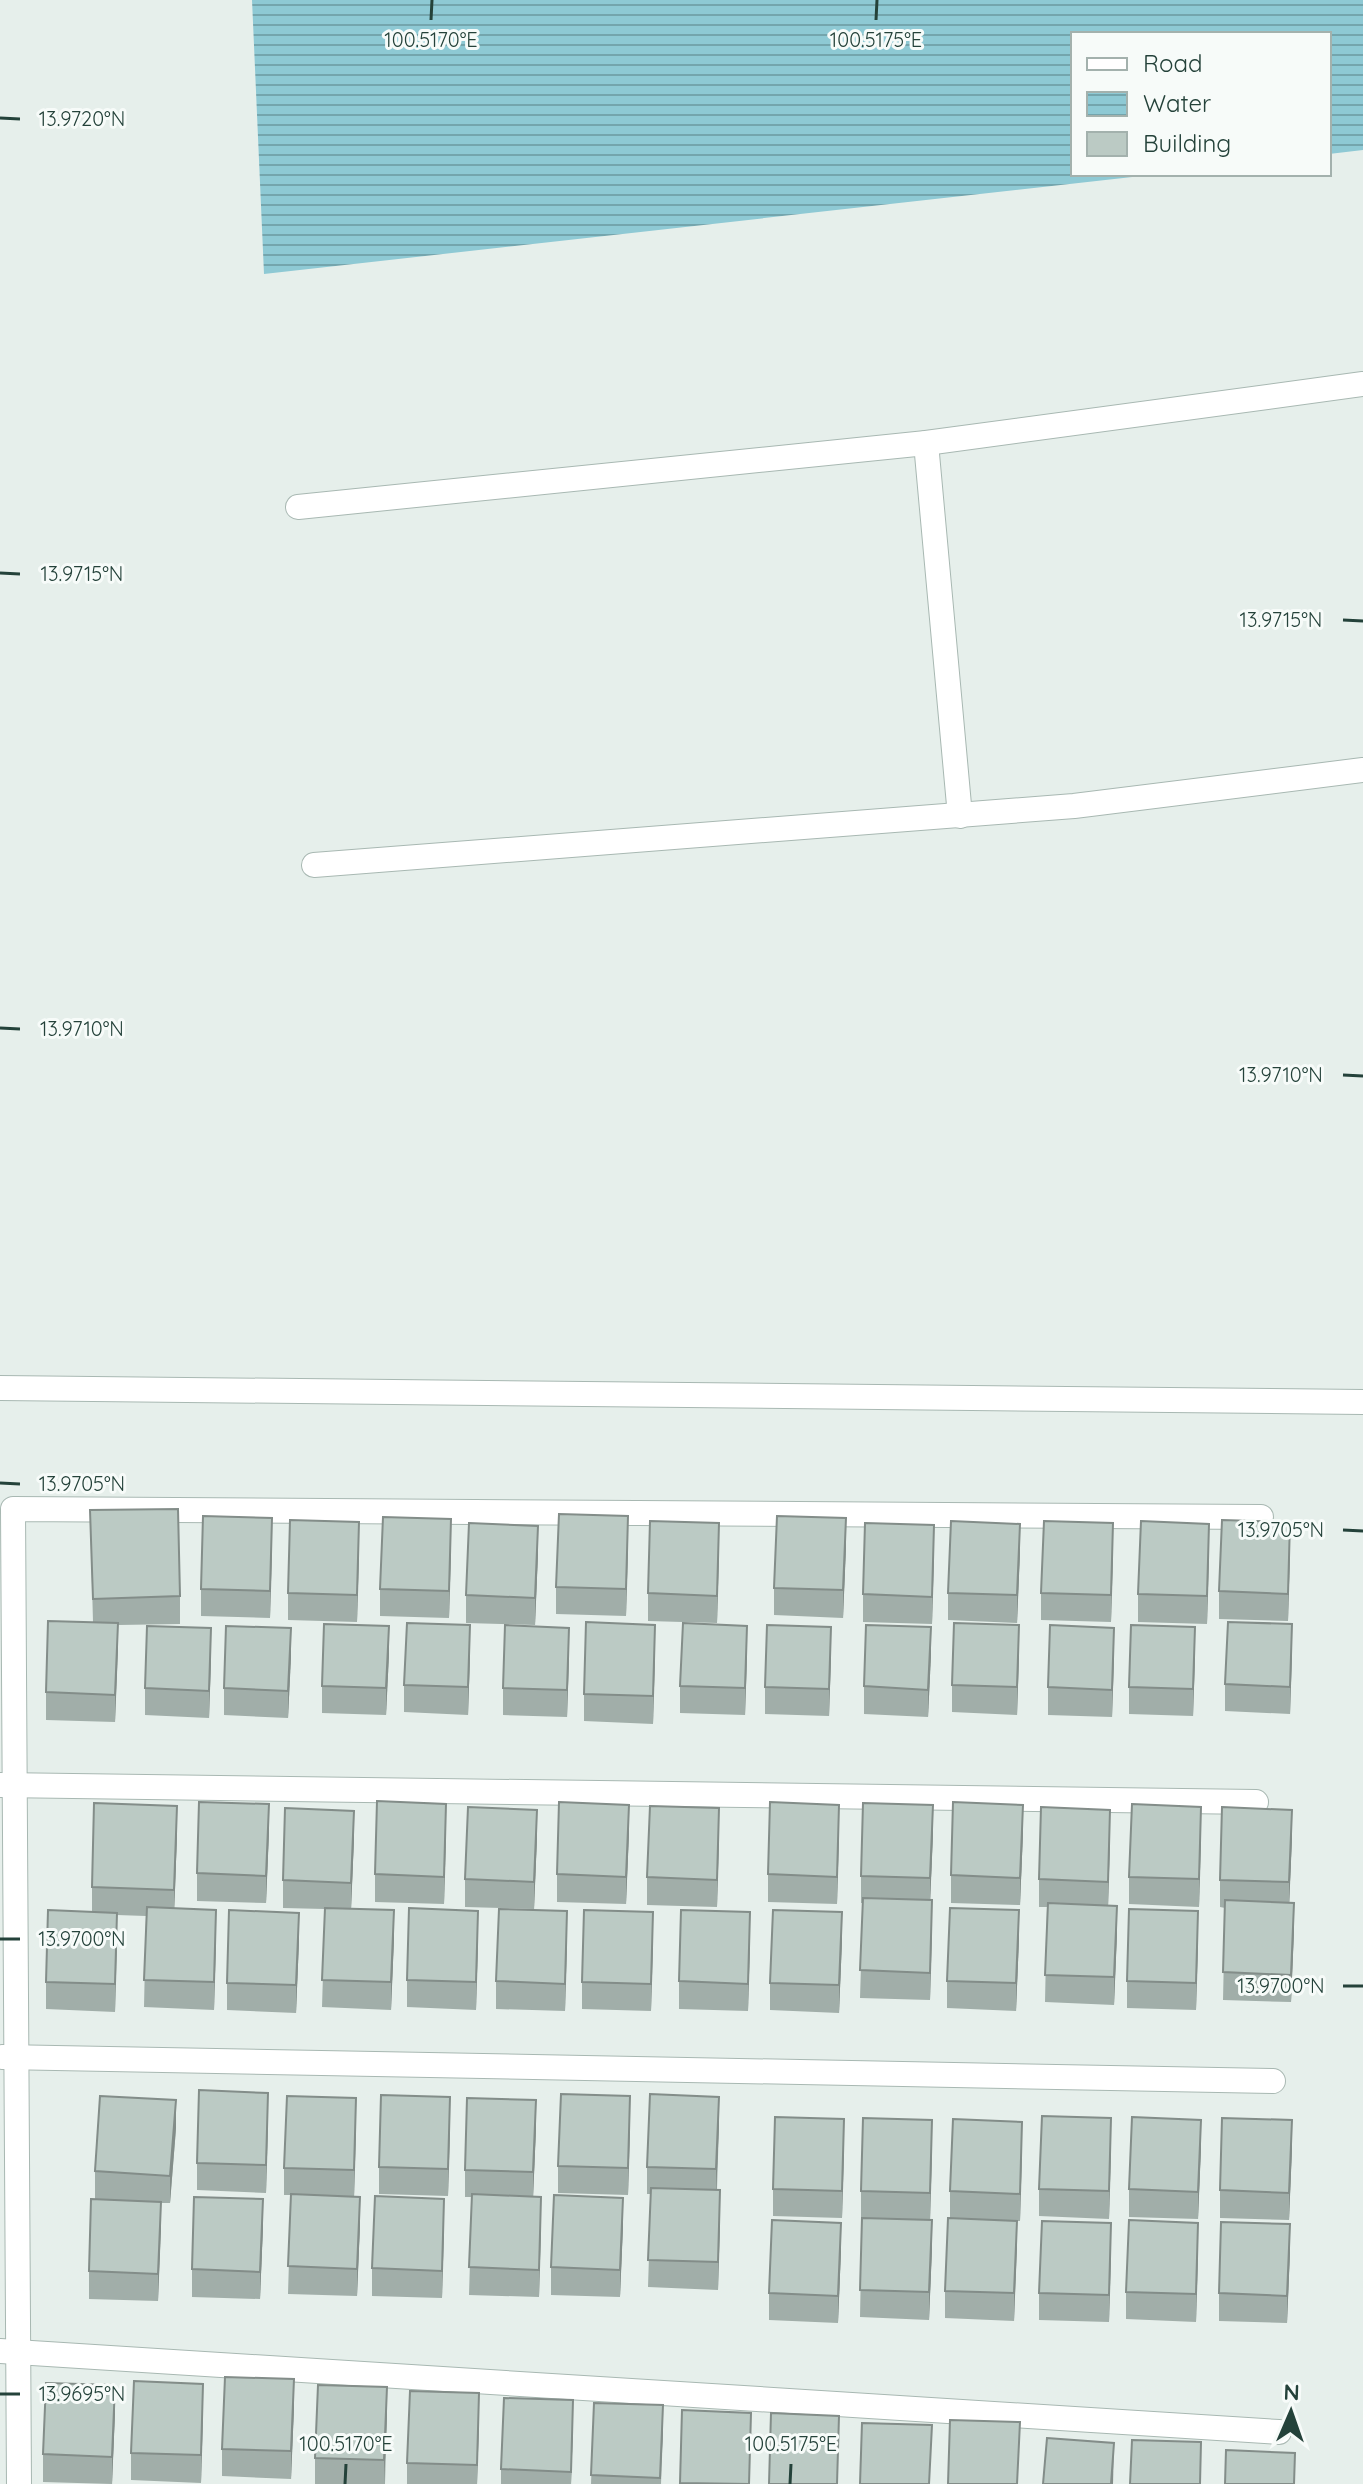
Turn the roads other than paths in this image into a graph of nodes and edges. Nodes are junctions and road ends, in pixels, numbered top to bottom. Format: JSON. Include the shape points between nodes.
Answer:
{"nodes":[{"id":1,"x":1363,"y":384,"type":"edge"},
{"id":2,"x":926,"y":443,"type":"junction"},
{"id":3,"x":298,"y":507,"type":"dead end"},
{"id":4,"x":1363,"y":770,"type":"edge"},
{"id":5,"x":960,"y":816,"type":"junction"},
{"id":6,"x":314,"y":865,"type":"dead end"},
{"id":7,"x":0,"y":1388,"type":"edge"},
{"id":8,"x":1363,"y":1402,"type":"edge"},
{"id":9,"x":1261,"y":1517,"type":"dead end"},
{"id":10,"x":8,"y":1785,"type":"edge"},
{"id":11,"x":1256,"y":1802,"type":"dead end"},
{"id":12,"x":8,"y":2057,"type":"edge"},
{"id":13,"x":1273,"y":2081,"type":"dead end"},
{"id":14,"x":9,"y":2351,"type":"edge"},
{"id":15,"x":1279,"y":2432,"type":"dead end"},
{"id":16,"x":19,"y":2484,"type":"edge"}],
"edges":[{"from":1,"to":2,"type":"street"},
{"from":2,"to":3,"type":"street"},
{"from":2,"to":5,"type":"street"},
{"from":4,"to":5,"type":"street"},
{"from":5,"to":6,"type":"street"},
{"from":7,"to":8,"type":"street"},
{"from":9,"to":10,"type":"street","via":[[13,1509]]},
{"from":10,"to":11,"type":"street"},
{"from":10,"to":12,"type":"street"},
{"from":12,"to":13,"type":"street"},
{"from":12,"to":14,"type":"street"},
{"from":14,"to":15,"type":"street"},
{"from":14,"to":16,"type":"street"}]}
